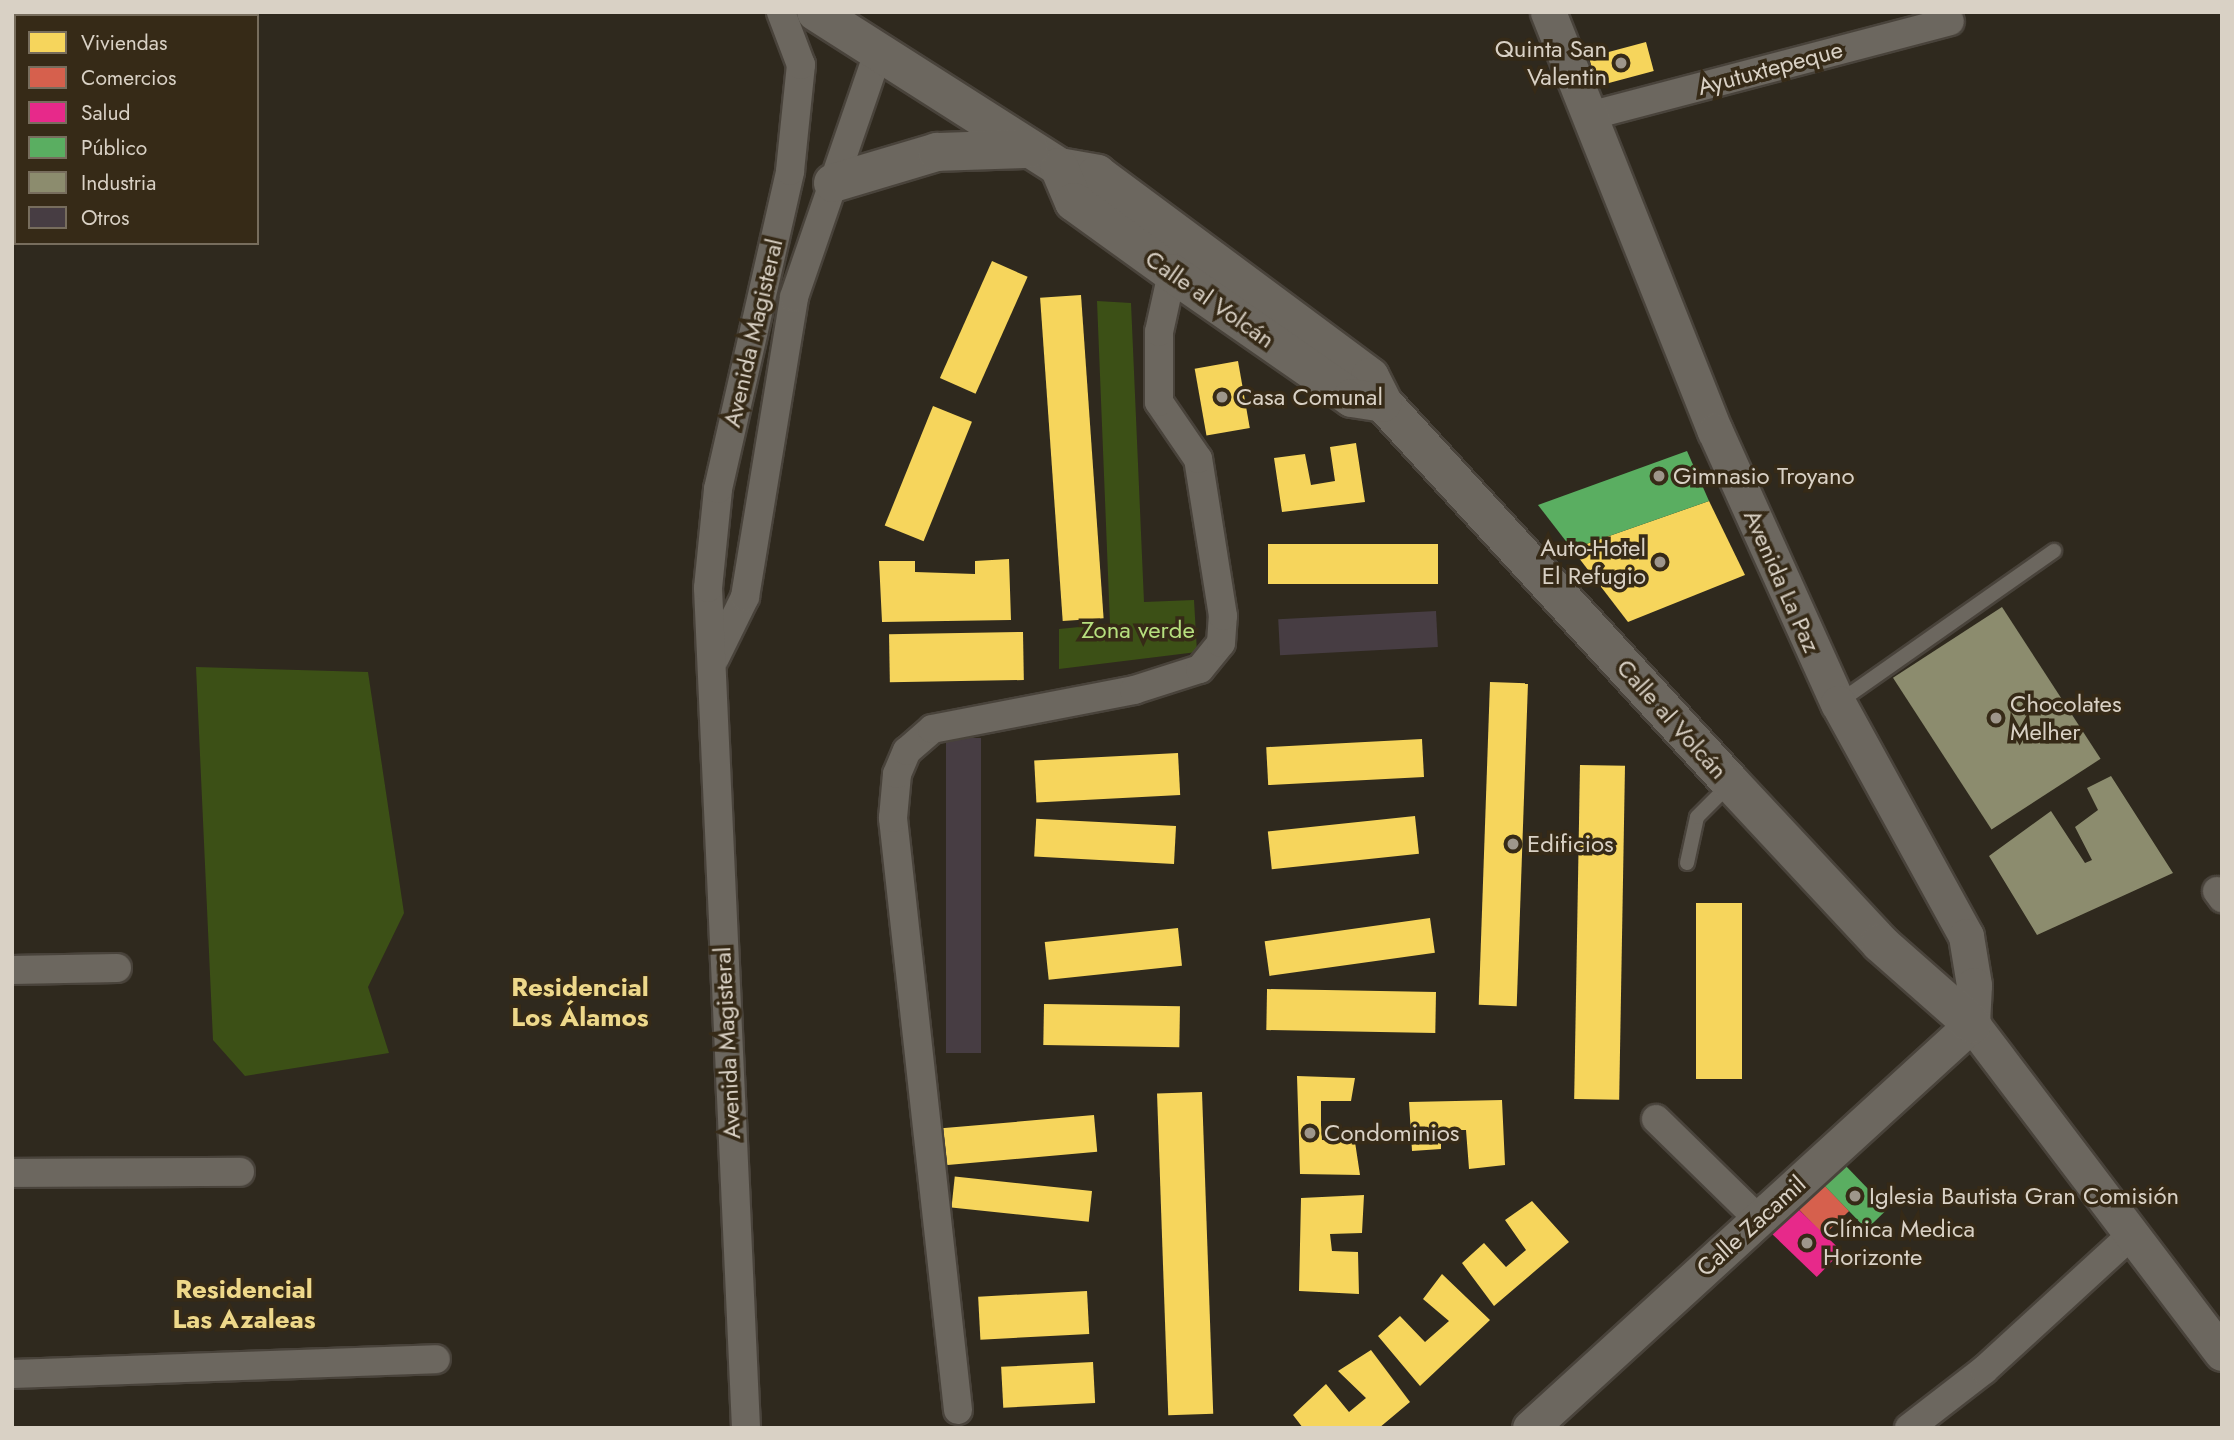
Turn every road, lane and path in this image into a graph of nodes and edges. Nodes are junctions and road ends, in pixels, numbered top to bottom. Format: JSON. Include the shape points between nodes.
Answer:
{"nodes":[{"id":1,"x":781,"y":12,"type":"edge"},
{"id":2,"x":816,"y":12,"type":"edge"},
{"id":3,"x":1548,"y":12,"type":"edge"},
{"id":4,"x":1950,"y":21,"type":"dead end"},
{"id":5,"x":877,"y":56,"type":"junction"},
{"id":6,"x":1589,"y":116,"type":"junction"},
{"id":7,"x":1044,"y":158,"type":"junction"},
{"id":8,"x":790,"y":171,"type":"junction"},
{"id":9,"x":833,"y":183,"type":"junction"},
{"id":10,"x":1172,"y":273,"type":"junction"},
{"id":11,"x":1383,"y":403,"type":"junction"},
{"id":12,"x":2054,"y":551,"type":"dead end"},
{"id":13,"x":715,"y":658,"type":"junction"},
{"id":14,"x":1838,"y":703,"type":"junction"},
{"id":15,"x":1731,"y":783,"type":"junction"},
{"id":16,"x":1688,"y":863,"type":"dead end"},
{"id":17,"x":117,"y":968,"type":"dead end"},
{"id":18,"x":12,"y":971,"type":"edge"},
{"id":19,"x":1972,"y":1024,"type":"junction"},
{"id":20,"x":1656,"y":1119,"type":"dead end"},
{"id":21,"x":240,"y":1172,"type":"dead end"},
{"id":22,"x":12,"y":1173,"type":"edge"},
{"id":23,"x":1758,"y":1219,"type":"junction"},
{"id":24,"x":2130,"y":1236,"type":"junction"},
{"id":25,"x":2222,"y":1353,"type":"edge"},
{"id":26,"x":436,"y":1359,"type":"dead end"},
{"id":27,"x":12,"y":1374,"type":"edge"},
{"id":28,"x":958,"y":1410,"type":"dead end"},
{"id":29,"x":746,"y":1428,"type":"edge"},
{"id":30,"x":1530,"y":1428,"type":"edge"},
{"id":31,"x":1909,"y":1428,"type":"edge"}],
"edges":[{"from":1,"to":8,"type":"street","name":"Avenida Magisteral","via":[[801,65]]},
{"from":2,"to":5,"type":"main road","name":"Calle al Volcán"},
{"from":3,"to":6,"type":"street","name":"Avenida La Paz"},
{"from":4,"to":6,"type":"street","name":"Ayutuxtepeque"},
{"from":5,"to":7,"type":"main road","name":"Calle al Volcán"},
{"from":5,"to":9,"type":"street","name":"Avenida Magisteral"},
{"from":6,"to":14,"type":"street","name":"Avenida La Paz","via":[[1715,431]]},
{"from":7,"to":9,"type":"main road","via":[[937,152]]},
{"from":7,"to":10,"type":"main road","name":"Calle al Volcán","via":[[1074,202]]},
{"from":7,"to":11,"type":"main road","name":"Calle al Volcán","via":[[1097,174],[1370,377]]},
{"from":8,"to":9,"type":"street"},
{"from":8,"to":13,"type":"street","name":"Avenida Magisteral","via":[[718,489],[708,588]]},
{"from":9,"to":13,"type":"street","name":"Avenida Magisteral","via":[[794,297],[745,597]]},
{"from":10,"to":11,"type":"main road","name":"Calle al Volcán","via":[[1352,398]]},
{"from":10,"to":28,"type":"street","via":[[1159,332],[1159,402],[1198,459],[1223,616],[1221,643],[1200,669],[1134,690],[932,729],[907,751],[897,774],[893,818]]},
{"from":11,"to":15,"type":"main road","name":"Calle al Volcán"},
{"from":12,"to":14,"type":"lane"},
{"from":13,"to":29,"type":"street","name":"Avenida Magisteral"},
{"from":14,"to":19,"type":"street","name":"Avenida La Paz","via":[[1966,936],[1975,985]]},
{"from":15,"to":16,"type":"lane","via":[[1697,817]]},
{"from":15,"to":19,"type":"main road","name":"Calle al Volcán","via":[[1880,943]]},
{"from":17,"to":18,"type":"street"},
{"from":19,"to":23,"type":"street","name":"Calle Zacamil"},
{"from":19,"to":24,"type":"street"},
{"from":20,"to":23,"type":"street"},
{"from":21,"to":22,"type":"street"},
{"from":23,"to":30,"type":"street","name":"Calle Zacamil"},
{"from":24,"to":25,"type":"street"},
{"from":24,"to":31,"type":"street","via":[[1984,1370]]},
{"from":26,"to":27,"type":"street"}]}
